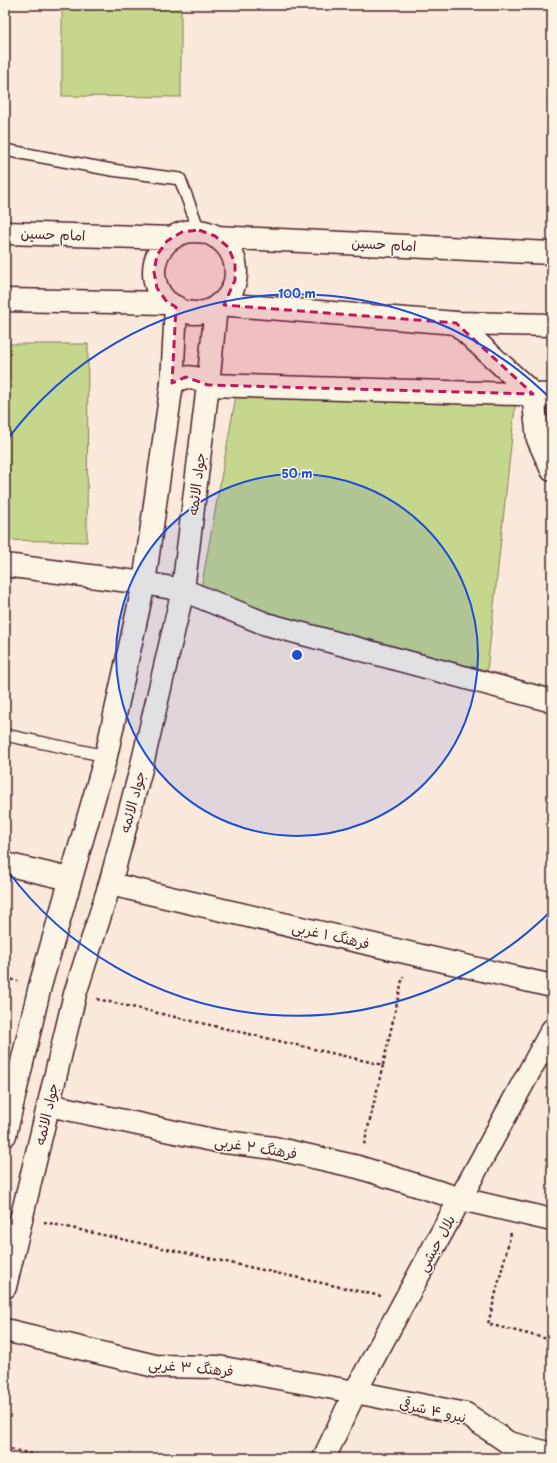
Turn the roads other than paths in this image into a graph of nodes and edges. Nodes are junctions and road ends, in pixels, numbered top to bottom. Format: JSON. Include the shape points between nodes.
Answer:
{"nodes":[{"id":1,"x":5,"y":150,"type":"edge"},
{"id":2,"x":5,"y":233,"type":"edge"},
{"id":3,"x":208,"y":234,"type":"junction"},
{"id":4,"x":173,"y":238,"type":"junction"},
{"id":5,"x":552,"y":253,"type":"edge"},
{"id":6,"x":5,"y":300,"type":"edge"},
{"id":7,"x":173,"y":305,"type":"junction"},
{"id":8,"x":217,"y":306,"type":"junction"},
{"id":9,"x":456,"y":323,"type":"junction"},
{"id":10,"x":552,"y":325,"type":"edge"},
{"id":11,"x":172,"y":383,"type":"junction"},
{"id":12,"x":208,"y":385,"type":"junction"},
{"id":13,"x":542,"y":395,"type":"edge"},
{"id":14,"x":552,"y":470,"type":"edge"},
{"id":15,"x":5,"y":565,"type":"edge"},
{"id":16,"x":144,"y":583,"type":"junction"},
{"id":17,"x":183,"y":590,"type":"junction"},
{"id":18,"x":552,"y":701,"type":"edge"},
{"id":19,"x":5,"y":735,"type":"edge"},
{"id":20,"x":106,"y":756,"type":"junction"},
{"id":21,"x":5,"y":864,"type":"edge"},
{"id":22,"x":70,"y":880,"type":"junction"},
{"id":23,"x":110,"y":884,"type":"junction"},
{"id":24,"x":552,"y":986,"type":"edge"},
{"id":25,"x":552,"y":1030,"type":"edge"},
{"id":26,"x":10,"y":1095,"type":"edge"},
{"id":27,"x":49,"y":1105,"type":"junction"},
{"id":28,"x":5,"y":1135,"type":"edge"},
{"id":29,"x":461,"y":1198,"type":"junction"},
{"id":30,"x":552,"y":1220,"type":"edge"},
{"id":31,"x":5,"y":1287,"type":"edge"},
{"id":32,"x":5,"y":1330,"type":"edge"},
{"id":33,"x":355,"y":1392,"type":"junction"},
{"id":34,"x":552,"y":1454,"type":"edge"},
{"id":35,"x":324,"y":1458,"type":"edge"}],
"edges":[{"from":1,"to":3,"type":"lane","via":[[112,170],[180,179]]},
{"from":2,"to":4,"type":"street","name":"امام حسین"},
{"from":3,"to":4,"type":"street","via":[[182,232]]},
{"from":3,"to":5,"type":"street","name":"امام حسین"},
{"from":3,"to":8,"type":"street","via":[[228,247],[235,263],[235,280],[228,296]]},
{"from":4,"to":7,"type":"street","via":[[167,241],[157,255],[154,272],[157,288]]},
{"from":6,"to":7,"type":"street"},
{"from":7,"to":8,"type":"street","via":[[182,311],[200,312]]},
{"from":7,"to":11,"type":"street"},
{"from":8,"to":9,"type":"street"},
{"from":8,"to":12,"type":"street","name":"جواد الائمه"},
{"from":9,"to":10,"type":"street"},
{"from":9,"to":13,"type":"street"},
{"from":11,"to":12,"type":"street","via":[[186,377],[194,377]]},
{"from":11,"to":16,"type":"street"},
{"from":12,"to":13,"type":"street"},
{"from":12,"to":17,"type":"street","name":"جواد الائمه"},
{"from":13,"to":14,"type":"street","via":[[538,439]]},
{"from":15,"to":16,"type":"street"},
{"from":16,"to":17,"type":"street"},
{"from":16,"to":20,"type":"street"},
{"from":17,"to":18,"type":"street","via":[[266,624]]},
{"from":17,"to":23,"type":"street","name":"جواد الائمه","via":[[141,769]]},
{"from":19,"to":20,"type":"lane"},
{"from":20,"to":22,"type":"street"},
{"from":21,"to":22,"type":"street"},
{"from":22,"to":26,"type":"street"},
{"from":23,"to":24,"type":"street","name":"فرهنگ ۱ غربی"},
{"from":23,"to":27,"type":"street","name":"جواد الائمه","via":[[75,994]]},
{"from":25,"to":29,"type":"street","name":"بلال حبشی"},
{"from":26,"to":28,"type":"street"},
{"from":27,"to":29,"type":"street","name":"فرهنگ ۲ غربی","via":[[217,1141],[274,1148],[358,1168]]},
{"from":27,"to":31,"type":"street","name":"جواد الائمه"},
{"from":29,"to":30,"type":"street","name":"فرهنگ ۲ غربی"},
{"from":29,"to":33,"type":"street","name":"بلال حبشی"},
{"from":32,"to":33,"type":"street","name":"فرهنگ ۳ غربی","via":[[155,1366],[218,1367]]},
{"from":33,"to":34,"type":"street","name":"نیرو ۴ شرقی","via":[[466,1414],[509,1443]]},
{"from":33,"to":35,"type":"street","name":"بلال حبشی"}]}
